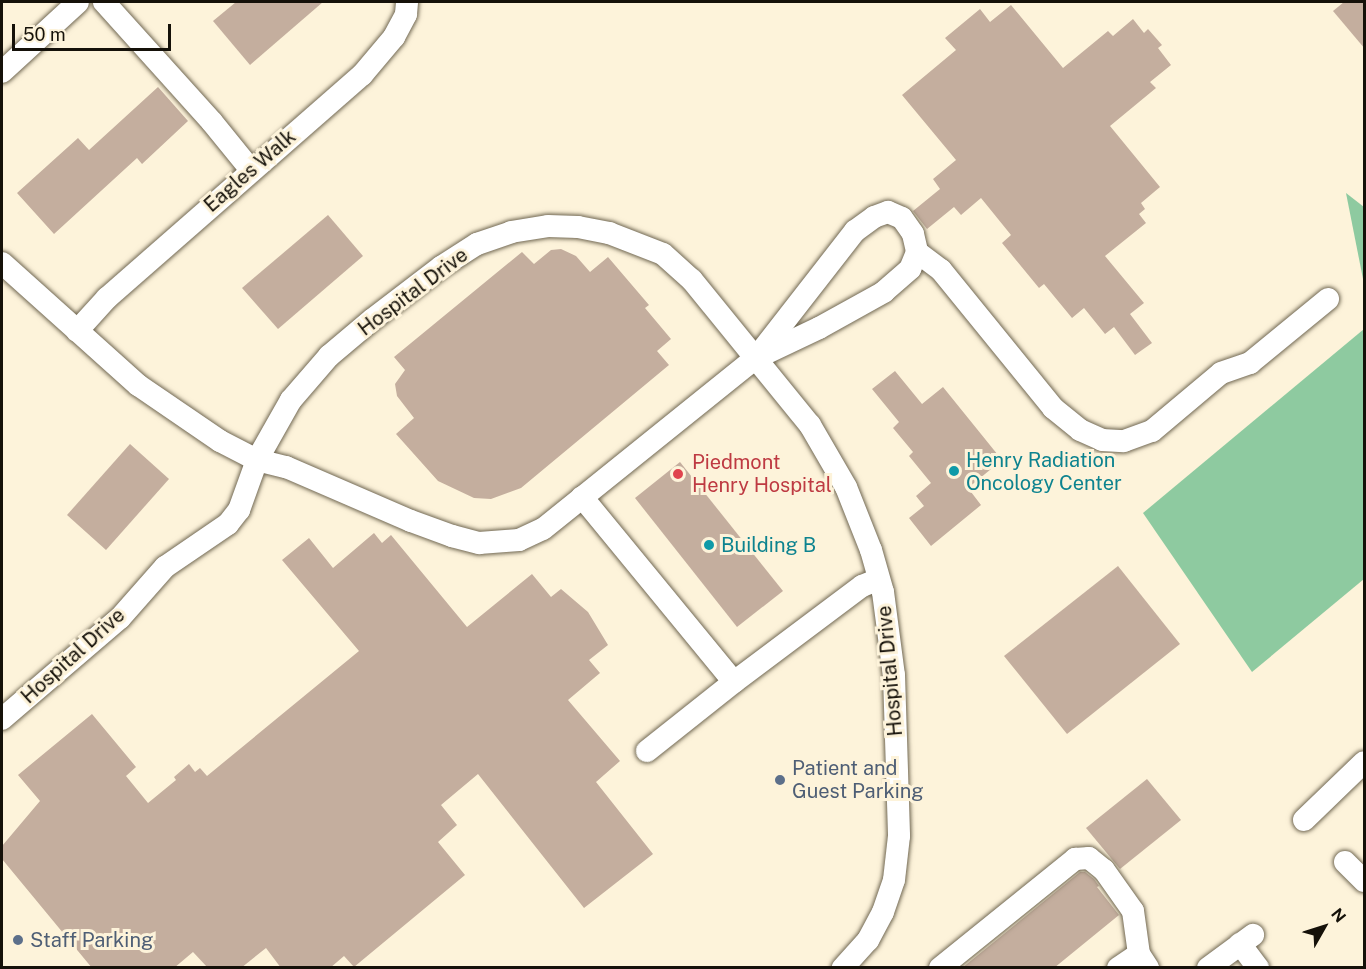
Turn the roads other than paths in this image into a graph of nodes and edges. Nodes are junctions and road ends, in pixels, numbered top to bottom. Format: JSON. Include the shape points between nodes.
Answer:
{"nodes":[{"id":1,"x":78,"y":2,"type":"edge"},
{"id":2,"x":104,"y":2,"type":"edge"},
{"id":3,"x":408,"y":2,"type":"edge"},
{"id":4,"x":2,"y":72,"type":"edge"},
{"id":5,"x":250,"y":170,"type":"junction"},
{"id":6,"x":917,"y":252,"type":"junction"},
{"id":7,"x":2,"y":263,"type":"edge"},
{"id":8,"x":1328,"y":299,"type":"dead end"},
{"id":9,"x":77,"y":331,"type":"junction"},
{"id":10,"x":756,"y":358,"type":"junction"},
{"id":11,"x":257,"y":460,"type":"junction"},
{"id":12,"x":582,"y":497,"type":"junction"},
{"id":13,"x":879,"y":579,"type":"junction"},
{"id":14,"x":734,"y":682,"type":"junction"},
{"id":15,"x":2,"y":719,"type":"edge"},
{"id":16,"x":647,"y":752,"type":"dead end"},
{"id":17,"x":1365,"y":762,"type":"edge"},
{"id":18,"x":1304,"y":820,"type":"dead end"},
{"id":19,"x":1345,"y":862,"type":"dead end"},
{"id":20,"x":1365,"y":881,"type":"edge"},
{"id":21,"x":1143,"y":961,"type":"edge"},
{"id":22,"x":843,"y":968,"type":"edge"},
{"id":23,"x":940,"y":968,"type":"edge"},
{"id":24,"x":1118,"y":968,"type":"edge"},
{"id":25,"x":1208,"y":968,"type":"edge"},
{"id":26,"x":1258,"y":968,"type":"edge"}],
"edges":[{"from":1,"to":4,"type":"street"},
{"from":2,"to":5,"type":"street"},
{"from":3,"to":5,"type":"street","name":"Eagles Walk","via":[[403,21],[381,56]]},
{"from":5,"to":9,"type":"street","name":"Eagles Walk","via":[[107,298]]},
{"from":6,"to":8,"type":"street","via":[[941,270],[1053,408],[1080,430],[1102,440],[1124,441],[1152,431],[1221,373],[1250,363]]},
{"from":6,"to":10,"type":"street","via":[[910,269],[884,292]]},
{"from":6,"to":10,"type":"street","via":[[902,218],[888,212],[874,217],[855,231]]},
{"from":7,"to":9,"type":"street"},
{"from":9,"to":11,"type":"street","via":[[171,410]]},
{"from":10,"to":11,"type":"street","name":"Hospital Drive","via":[[692,280],[663,254],[609,232],[578,227],[548,226],[511,232],[477,244],[441,267],[329,356],[291,400]]},
{"from":10,"to":12,"type":"street"},
{"from":10,"to":13,"type":"street","name":"Hospital Drive","via":[[810,425],[829,456],[860,518]]},
{"from":11,"to":12,"type":"street","via":[[286,467],[426,527],[479,543],[519,540],[543,529]]},
{"from":11,"to":15,"type":"street","name":"Hospital Drive","via":[[239,510],[228,524],[165,567],[120,618]]},
{"from":12,"to":14,"type":"street"},
{"from":13,"to":14,"type":"street","via":[[862,586]]},
{"from":13,"to":22,"type":"street","name":"Hospital Drive","via":[[894,675],[899,836],[894,880],[883,912],[868,940]]},
{"from":14,"to":16,"type":"street"},
{"from":17,"to":18,"type":"street"},
{"from":19,"to":20,"type":"street"},
{"from":21,"to":23,"type":"street","via":[[1133,911],[1104,870],[1089,858],[1075,859]]},
{"from":21,"to":24,"type":"street"},
{"from":25,"to":26,"type":"street","via":[[1246,940]]}]}
